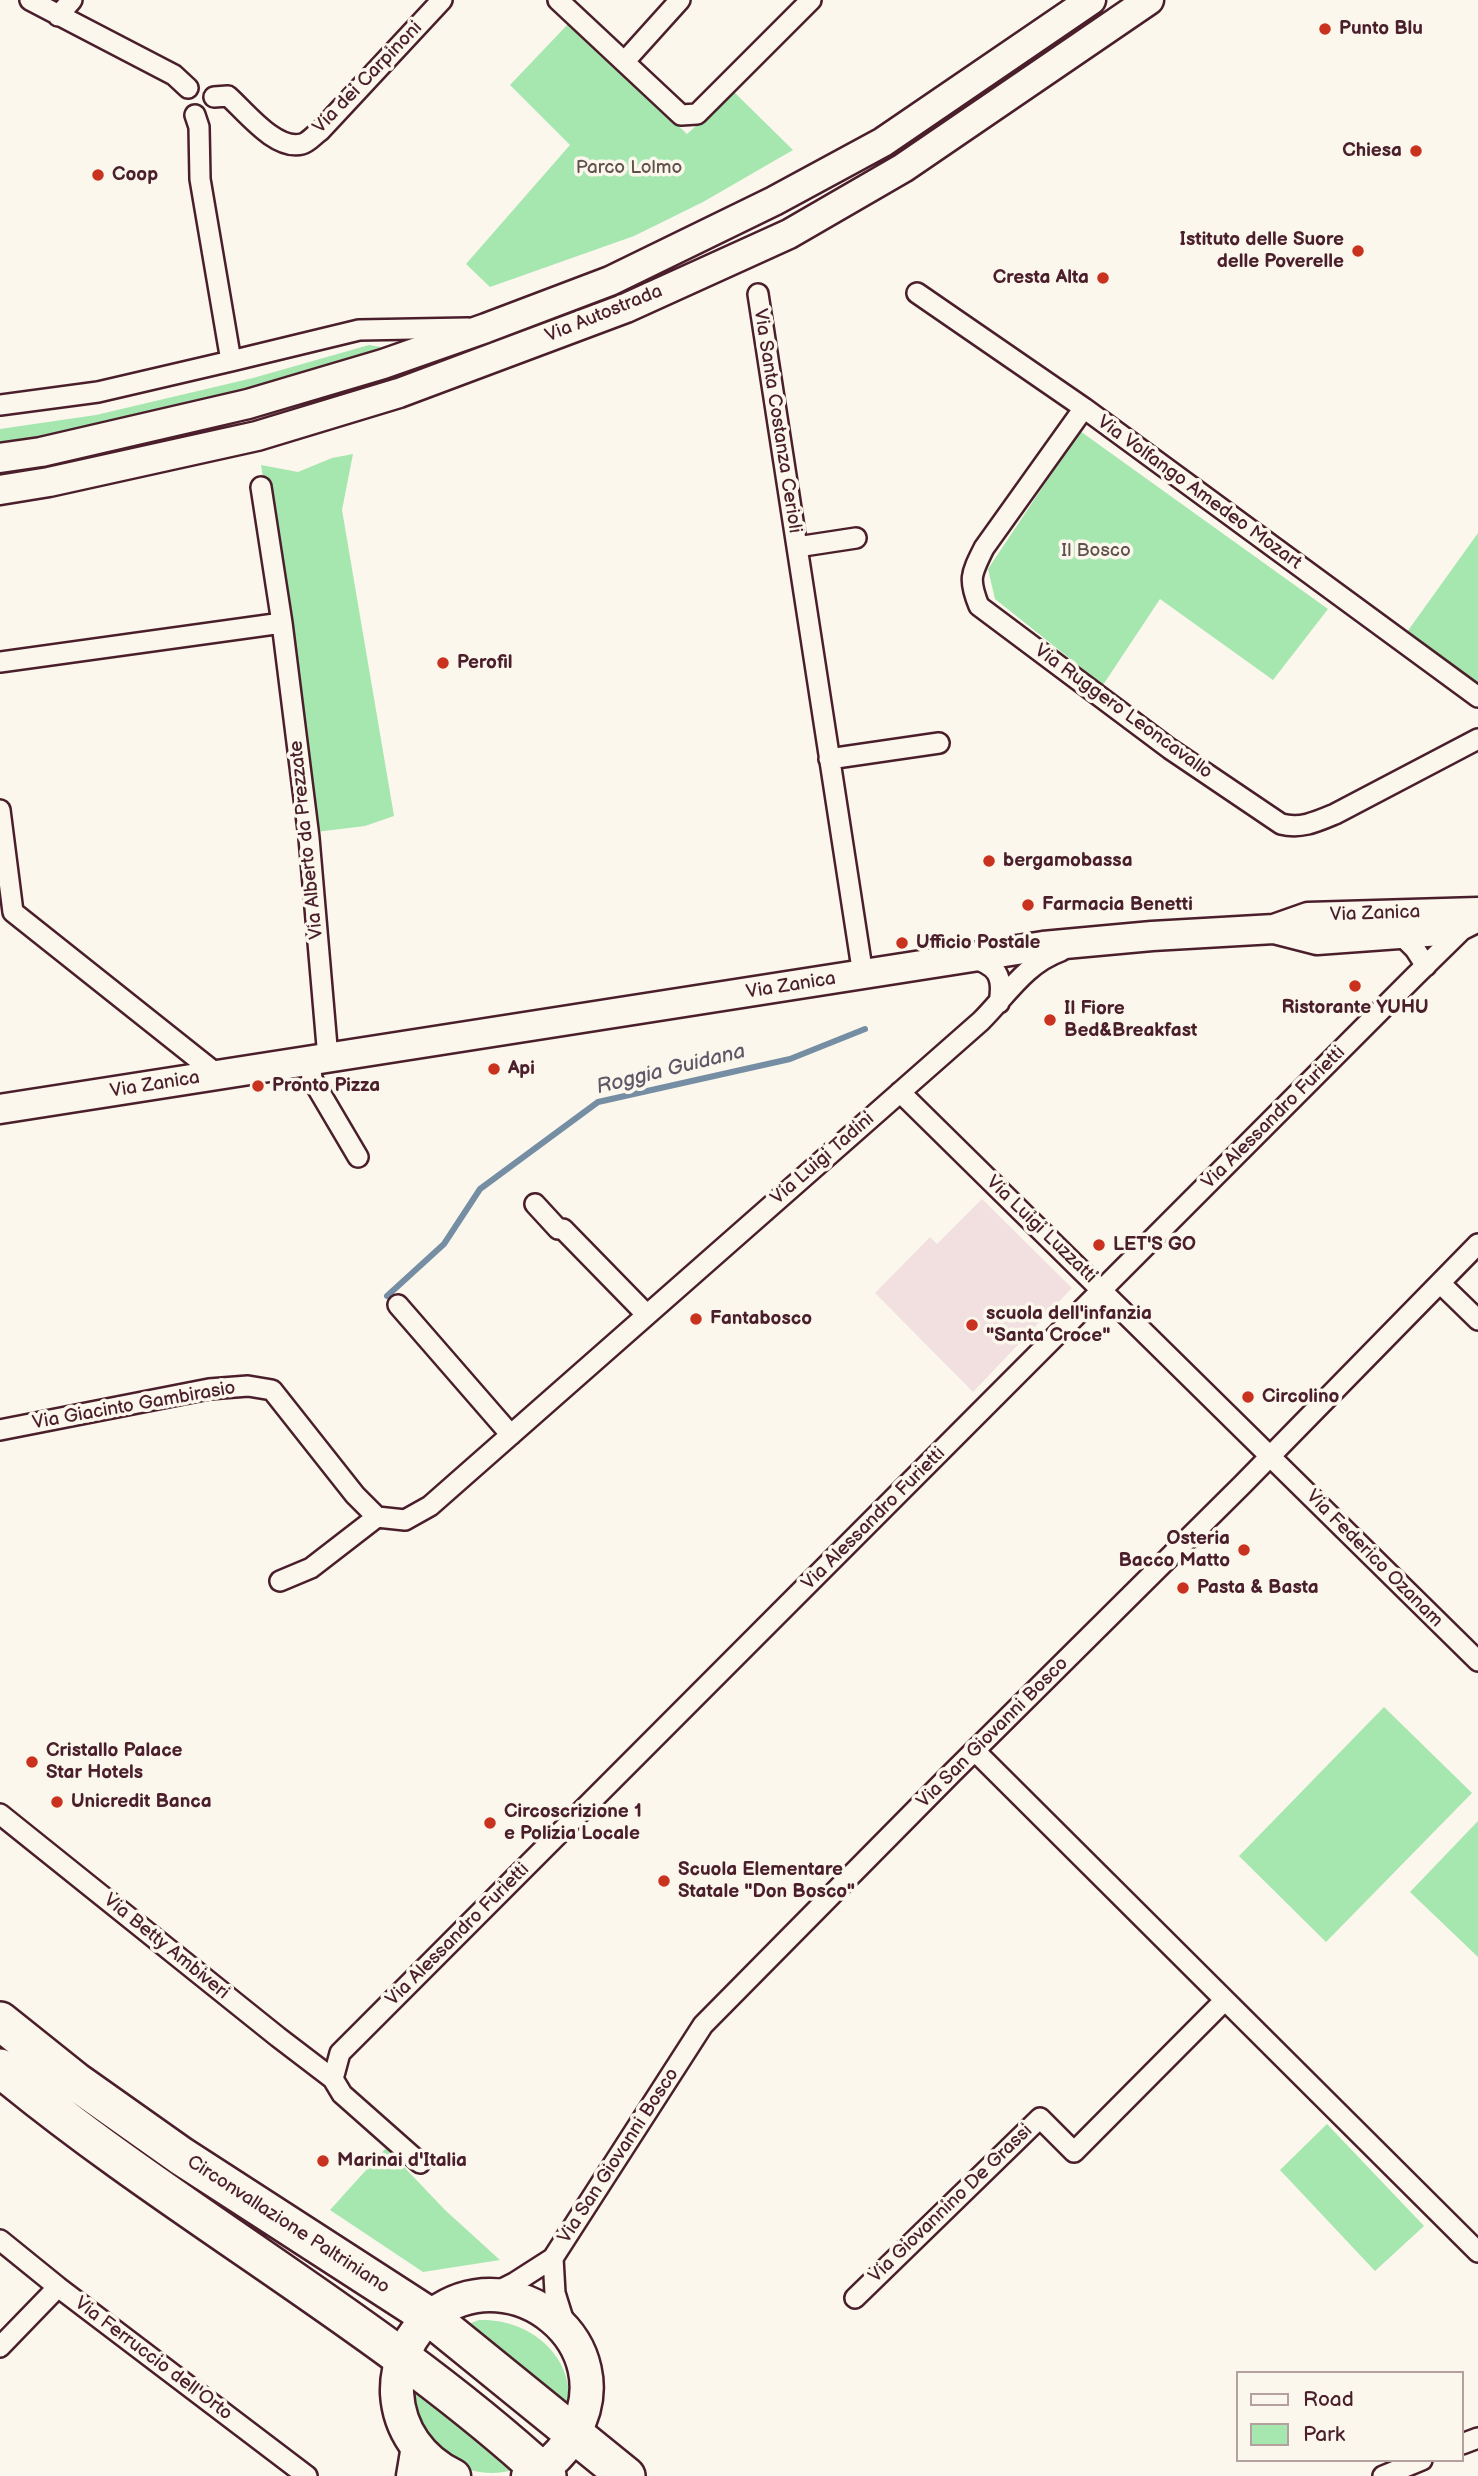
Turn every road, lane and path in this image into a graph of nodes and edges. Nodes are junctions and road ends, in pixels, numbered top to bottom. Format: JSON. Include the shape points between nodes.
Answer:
{"nodes":[{"id":1,"x":30,"y":0,"type":"edge"},
{"id":2,"x":72,"y":0,"type":"edge"},
{"id":3,"x":443,"y":0,"type":"edge"},
{"id":4,"x":558,"y":0,"type":"edge"},
{"id":5,"x":680,"y":0,"type":"edge"},
{"id":6,"x":811,"y":0,"type":"edge"},
{"id":7,"x":1091,"y":0,"type":"edge"},
{"id":8,"x":1149,"y":0,"type":"edge"},
{"id":9,"x":58,"y":16,"type":"junction"},
{"id":10,"x":625,"y":61,"type":"junction"},
{"id":11,"x":188,"y":88,"type":"junction"},
{"id":12,"x":214,"y":97,"type":"junction"},
{"id":13,"x":195,"y":115,"type":"junction"},
{"id":14,"x":917,"y":293,"type":"dead end"},
{"id":15,"x":758,"y":294,"type":"dead end"},
{"id":16,"x":486,"y":328,"type":"junction"},
{"id":17,"x":231,"y":361,"type":"junction"},
{"id":18,"x":0,"y":404,"type":"edge"},
{"id":19,"x":1084,"y":408,"type":"junction"},
{"id":20,"x":0,"y":458,"type":"edge"},
{"id":21,"x":261,"y":487,"type":"dead end"},
{"id":22,"x":0,"y":490,"type":"edge"},
{"id":23,"x":856,"y":538,"type":"dead end"},
{"id":24,"x":797,"y":547,"type":"junction"},
{"id":25,"x":282,"y":624,"type":"junction"},
{"id":26,"x":0,"y":662,"type":"edge"},
{"id":27,"x":1478,"y":697,"type":"edge"},
{"id":28,"x":1478,"y":739,"type":"edge"},
{"id":29,"x":939,"y":743,"type":"dead end"},
{"id":30,"x":829,"y":759,"type":"junction"},
{"id":31,"x":0,"y":810,"type":"edge"},
{"id":32,"x":1458,"y":926,"type":"edge"},
{"id":33,"x":1274,"y":929,"type":"junction"},
{"id":34,"x":1399,"y":933,"type":"junction"},
{"id":35,"x":1080,"y":943,"type":"junction"},
{"id":36,"x":971,"y":958,"type":"junction"},
{"id":37,"x":1426,"y":966,"type":"junction"},
{"id":38,"x":863,"y":975,"type":"junction"},
{"id":39,"x":999,"y":1003,"type":"junction"},
{"id":40,"x":319,"y":1059,"type":"junction"},
{"id":41,"x":218,"y":1075,"type":"junction"},
{"id":42,"x":900,"y":1092,"type":"junction"},
{"id":43,"x":0,"y":1109,"type":"edge"},
{"id":44,"x":358,"y":1157,"type":"dead end"},
{"id":45,"x":535,"y":1204,"type":"dead end"},
{"id":46,"x":1478,"y":1244,"type":"edge"},
{"id":47,"x":1440,"y":1283,"type":"junction"},
{"id":48,"x":1102,"y":1290,"type":"junction"},
{"id":49,"x":398,"y":1305,"type":"dead end"},
{"id":50,"x":647,"y":1315,"type":"junction"},
{"id":51,"x":1478,"y":1320,"type":"edge"},
{"id":52,"x":0,"y":1430,"type":"edge"},
{"id":53,"x":511,"y":1435,"type":"junction"},
{"id":54,"x":1270,"y":1456,"type":"junction"},
{"id":55,"x":377,"y":1517,"type":"junction"},
{"id":56,"x":280,"y":1581,"type":"dead end"},
{"id":57,"x":1478,"y":1661,"type":"edge"},
{"id":58,"x":975,"y":1751,"type":"junction"},
{"id":59,"x":0,"y":1814,"type":"edge"},
{"id":60,"x":1225,"y":2000,"type":"junction"},
{"id":61,"x":0,"y":2001,"type":"edge"},
{"id":62,"x":0,"y":2021,"type":"edge"},
{"id":63,"x":32,"y":2047,"type":"junction"},
{"id":64,"x":0,"y":2068,"type":"edge"},
{"id":65,"x":333,"y":2079,"type":"junction"},
{"id":66,"x":420,"y":2163,"type":"dead end"},
{"id":67,"x":0,"y":2240,"type":"edge"},
{"id":68,"x":1478,"y":2252,"type":"edge"},
{"id":69,"x":553,"y":2258,"type":"junction"},
{"id":70,"x":58,"y":2287,"type":"junction"},
{"id":71,"x":491,"y":2294,"type":"junction"},
{"id":72,"x":855,"y":2298,"type":"dead end"},
{"id":73,"x":430,"y":2317,"type":"junction"},
{"id":74,"x":569,"y":2336,"type":"junction"},
{"id":75,"x":0,"y":2347,"type":"edge"},
{"id":76,"x":402,"y":2357,"type":"junction"},
{"id":77,"x":574,"y":2432,"type":"junction"},
{"id":78,"x":414,"y":2461,"type":"edge"},
{"id":79,"x":1417,"y":2462,"type":"edge"},
{"id":80,"x":538,"y":2474,"type":"edge"},
{"id":81,"x":307,"y":2476,"type":"edge"},
{"id":82,"x":454,"y":2476,"type":"edge"},
{"id":83,"x":625,"y":2476,"type":"edge"},
{"id":84,"x":1383,"y":2476,"type":"edge"}],
"edges":[{"from":1,"to":9,"type":"street"},
{"from":2,"to":9,"type":"street"},
{"from":3,"to":12,"type":"street","name":"Via dei Carpinoni","via":[[306,142],[289,145],[277,141],[228,96]]},
{"from":4,"to":10,"type":"street"},
{"from":5,"to":10,"type":"street"},
{"from":6,"to":10,"type":"street","via":[[697,114],[681,115]]},
{"from":7,"to":16,"type":"main road","name":"Via Autostrada","via":[[883,142],[610,281]]},
{"from":8,"to":22,"type":"main road","name":"Via Autostrada","via":[[903,168],[789,234],[626,308],[399,393],[257,436]]},
{"from":9,"to":11,"type":"street","via":[[174,75]]},
{"from":11,"to":12,"type":"street","name":"Via dei Carpinoni","via":[[204,86]]},
{"from":11,"to":13,"type":"street","via":[[184,106]]},
{"from":12,"to":13,"type":"street","via":[[210,111]]},
{"from":13,"to":17,"type":"street","via":[[200,179]]},
{"from":14,"to":19,"type":"street","name":"Via Volfango Amedeo Mozart"},
{"from":15,"to":24,"type":"street","name":"Via Santa Costanza Cerioli"},
{"from":16,"to":17,"type":"street","name":"Via Autostrada","via":[[359,330]]},
{"from":16,"to":20,"type":"main road","name":"Via Autostrada","via":[[248,404]]},
{"from":17,"to":18,"type":"street","name":"Via Autostrada","via":[[98,393]]},
{"from":19,"to":27,"type":"street","name":"Via Volfango Amedeo Mozart"},
{"from":19,"to":28,"type":"street","name":"Via Ruggero Leoncavallo","via":[[972,570],[971,584],[979,606],[1170,749],[1281,824],[1295,828],[1335,814]]},
{"from":21,"to":25,"type":"street","name":"Via Alberto da Prezzate"},
{"from":23,"to":24,"type":"street","name":"Via Santa Costanza Cerioli"},
{"from":24,"to":30,"type":"street","name":"Via Santa Costanza Cerioli"},
{"from":25,"to":26,"type":"street"},
{"from":25,"to":40,"type":"street","name":"Via Alberto da Prezzate","via":[[309,838]]},
{"from":29,"to":30,"type":"street"},
{"from":30,"to":38,"type":"street","name":"Via Santa Costanza Cerioli"},
{"from":31,"to":41,"type":"street","via":[[13,912]]},
{"from":32,"to":33,"type":"main road","name":"Via Zanica","via":[[1308,917]]},
{"from":32,"to":34,"type":"main road","name":"Via Zanica"},
{"from":32,"to":37,"type":"street","name":"Via Alessandro Furietti"},
{"from":33,"to":34,"type":"main road","name":"Via Zanica","via":[[1317,940]]},
{"from":33,"to":35,"type":"main road","name":"Via Zanica"},
{"from":34,"to":37,"type":"street"},
{"from":35,"to":36,"type":"main road","name":"Via Zanica"},
{"from":35,"to":39,"type":"street","name":"Via Luigi Tadini","via":[[1037,961]]},
{"from":36,"to":38,"type":"main road","name":"Via Zanica"},
{"from":36,"to":39,"type":"street","via":[[984,961],[998,975]]},
{"from":37,"to":48,"type":"street","name":"Via Alessandro Furietti"},
{"from":38,"to":40,"type":"main road","name":"Via Zanica"},
{"from":39,"to":42,"type":"street","name":"Via Luigi Tadini"},
{"from":40,"to":41,"type":"main road","name":"Via Zanica"},
{"from":40,"to":44,"type":"street","via":[[312,1079]]},
{"from":41,"to":43,"type":"main road","name":"Via Zanica"},
{"from":42,"to":48,"type":"street","name":"Via Luigi Luzzatti"},
{"from":42,"to":50,"type":"street","name":"Via Luigi Tadini"},
{"from":45,"to":50,"type":"street"},
{"from":46,"to":47,"type":"street","name":"Via San Giovanni Bosco"},
{"from":47,"to":51,"type":"street"},
{"from":47,"to":54,"type":"street","name":"Via San Giovanni Bosco"},
{"from":48,"to":54,"type":"street","name":"Via Luigi Luzzatti"},
{"from":48,"to":65,"type":"street","name":"Via Alessandro Furietti","via":[[340,2053]]},
{"from":49,"to":53,"type":"street"},
{"from":50,"to":53,"type":"street","name":"Via Luigi Tadini"},
{"from":52,"to":55,"type":"street","name":"Via Giacinto Gambirasio","via":[[209,1389],[248,1386],[272,1390]]},
{"from":53,"to":55,"type":"street","name":"Via Luigi Tadini","via":[[430,1506],[405,1520]]},
{"from":54,"to":57,"type":"street","name":"Via Federico Ozanam"},
{"from":54,"to":58,"type":"street","name":"Via San Giovanni Bosco"},
{"from":55,"to":56,"type":"street","via":[[311,1568]]},
{"from":58,"to":60,"type":"street"},
{"from":58,"to":69,"type":"street","name":"Via San Giovanni Bosco","via":[[703,2025]]},
{"from":59,"to":65,"type":"street","name":"Via Betty Ambiveri"},
{"from":60,"to":68,"type":"street"},
{"from":60,"to":72,"type":"street","name":"Via Giovannino De Grassi","via":[[1074,2152],[1040,2118]]},
{"from":61,"to":63,"type":"highway","via":[[19,2016]]},
{"from":62,"to":63,"type":"highway","name":"Circonvallazione Paltriniano"},
{"from":63,"to":73,"type":"highway","name":"Circonvallazione Paltriniano","via":[[181,2156]]},
{"from":64,"to":76,"type":"highway","name":"Circonvallazione Paltriniano","via":[[58,2116]]},
{"from":65,"to":66,"type":"street","name":"Via Betty Ambiveri","via":[[342,2094]]},
{"from":67,"to":70,"type":"street","name":"Via Ferruccio dell'Orto"},
{"from":69,"to":71,"type":"street","name":"Via San Giovanni Bosco"},
{"from":69,"to":74,"type":"street","name":"Via San Giovanni Bosco","via":[[555,2293]]},
{"from":70,"to":75,"type":"street"},
{"from":70,"to":81,"type":"street","name":"Via Ferruccio dell'Orto"},
{"from":71,"to":73,"type":"main road","name":"Via San Giovanni Bosco","via":[[461,2300]]},
{"from":71,"to":74,"type":"main road","name":"Via San Giovanni Bosco","via":[[535,2305]]},
{"from":73,"to":76,"type":"main road","name":"Via San Giovanni Bosco","via":[[413,2335]]},
{"from":73,"to":77,"type":"highway","name":"Circonvallazione Paltriniano"},
{"from":74,"to":77,"type":"main road","name":"Via San Giovanni Bosco","via":[[585,2383],[583,2412]]},
{"from":76,"to":78,"type":"main road","name":"Via San Giovanni Bosco","via":[[399,2408]]},
{"from":76,"to":80,"type":"highway","name":"Circonvallazione Paltriniano"},
{"from":77,"to":80,"type":"main road","name":"Via San Giovanni Bosco","via":[[560,2454]]},
{"from":77,"to":83,"type":"highway","name":"Circonvallazione Paltriniano"},
{"from":78,"to":82,"type":"main road","via":[[430,2461]]},
{"from":79,"to":84,"type":"street"}]}
